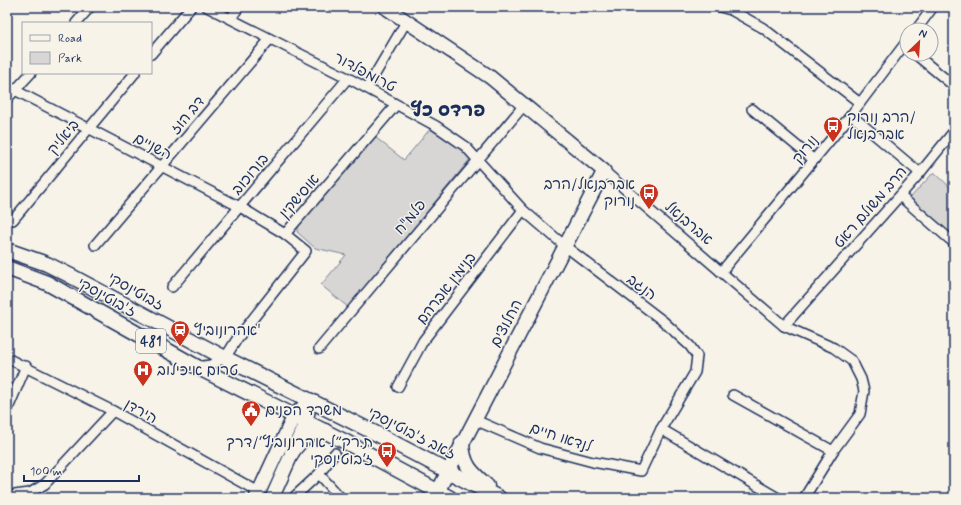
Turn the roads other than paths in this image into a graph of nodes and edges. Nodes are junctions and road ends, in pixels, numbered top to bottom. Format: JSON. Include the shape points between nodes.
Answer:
{"nodes":[{"id":1,"x":90,"y":7,"type":"edge"},
{"id":2,"x":191,"y":7,"type":"edge"},
{"id":3,"x":207,"y":7,"type":"edge"},
{"id":4,"x":239,"y":7,"type":"edge"},
{"id":5,"x":720,"y":7,"type":"edge"},
{"id":6,"x":934,"y":7,"type":"edge"},
{"id":7,"x":395,"y":12,"type":"edge"},
{"id":8,"x":231,"y":18,"type":"junction"},
{"id":9,"x":77,"y":22,"type":"edge"},
{"id":10,"x":922,"y":22,"type":"edge"},
{"id":11,"x":270,"y":39,"type":"junction"},
{"id":12,"x":152,"y":53,"type":"edge"},
{"id":13,"x":899,"y":53,"type":"edge"},
{"id":14,"x":925,"y":62,"type":"edge"},
{"id":15,"x":30,"y":74,"type":"edge"},
{"id":16,"x":134,"y":74,"type":"edge"},
{"id":17,"x":348,"y":78,"type":"junction"},
{"id":18,"x":954,"y":86,"type":"edge"},
{"id":19,"x":11,"y":88,"type":"edge"},
{"id":20,"x":367,"y":88,"type":"junction"},
{"id":21,"x":7,"y":99,"type":"edge"},
{"id":22,"x":860,"y":103,"type":"junction"},
{"id":23,"x":525,"y":104,"type":"junction"},
{"id":24,"x":396,"y":105,"type":"junction"},
{"id":25,"x":752,"y":109,"type":"dead end"},
{"id":26,"x":851,"y":115,"type":"junction"},
{"id":27,"x":89,"y":128,"type":"junction"},
{"id":28,"x":954,"y":131,"type":"edge"},
{"id":29,"x":477,"y":160,"type":"junction"},
{"id":30,"x":814,"y":160,"type":"junction"},
{"id":31,"x":162,"y":167,"type":"junction"},
{"id":32,"x":604,"y":171,"type":"junction"},
{"id":33,"x":920,"y":173,"type":"junction"},
{"id":34,"x":900,"y":196,"type":"junction"},
{"id":35,"x":240,"y":207,"type":"junction"},
{"id":36,"x":523,"y":210,"type":"junction"},
{"id":37,"x":13,"y":220,"type":"dead end"},
{"id":38,"x":285,"y":234,"type":"junction"},
{"id":39,"x":954,"y":243,"type":"edge"},
{"id":40,"x":95,"y":245,"type":"dead end"},
{"id":41,"x":565,"y":246,"type":"junction"},
{"id":42,"x":7,"y":250,"type":"edge"},
{"id":43,"x":7,"y":268,"type":"edge"},
{"id":44,"x":721,"y":272,"type":"junction"},
{"id":45,"x":172,"y":287,"type":"dead end"},
{"id":46,"x":784,"y":326,"type":"junction"},
{"id":47,"x":319,"y":349,"type":"dead end"},
{"id":48,"x":7,"y":358,"type":"edge"},
{"id":49,"x":225,"y":358,"type":"junction"},
{"id":50,"x":26,"y":366,"type":"junction"},
{"id":51,"x":198,"y":367,"type":"junction"},
{"id":52,"x":398,"y":388,"type":"dead end"},
{"id":53,"x":733,"y":395,"type":"dead end"},
{"id":54,"x":310,"y":400,"type":"junction"},
{"id":55,"x":7,"y":411,"type":"edge"},
{"id":56,"x":113,"y":411,"type":"junction"},
{"id":57,"x":300,"y":419,"type":"junction"},
{"id":58,"x":475,"y":420,"type":"junction"},
{"id":59,"x":661,"y":429,"type":"junction"},
{"id":60,"x":325,"y":431,"type":"junction"},
{"id":61,"x":462,"y":443,"type":"junction"},
{"id":62,"x":833,"y":451,"type":"junction"},
{"id":63,"x":292,"y":452,"type":"junction"},
{"id":64,"x":335,"y":452,"type":"dead end"},
{"id":65,"x":448,"y":470,"type":"junction"},
{"id":66,"x":319,"y":474,"type":"junction"},
{"id":67,"x":438,"y":491,"type":"junction"},
{"id":68,"x":258,"y":495,"type":"edge"},
{"id":69,"x":7,"y":496,"type":"edge"},
{"id":70,"x":272,"y":498,"type":"edge"},
{"id":71,"x":293,"y":498,"type":"edge"},
{"id":72,"x":341,"y":498,"type":"edge"},
{"id":73,"x":450,"y":498,"type":"edge"},
{"id":74,"x":500,"y":498,"type":"edge"},
{"id":75,"x":778,"y":498,"type":"edge"},
{"id":76,"x":804,"y":498,"type":"edge"}],
"edges":[{"from":1,"to":9,"type":"street"},
{"from":2,"to":12,"type":"street"},
{"from":3,"to":8,"type":"street","name":"טרומפלדור"},
{"from":4,"to":8,"type":"street"},
{"from":5,"to":22,"type":"street","via":[[737,13],[763,28]]},
{"from":6,"to":10,"type":"street"},
{"from":7,"to":20,"type":"street"},
{"from":7,"to":23,"type":"street","name":"אברבנאל"},
{"from":8,"to":11,"type":"street","name":"טרומפלדור"},
{"from":11,"to":17,"type":"street","name":"טרומפלדור"},
{"from":11,"to":31,"type":"street","name":"דב הוז"},
{"from":13,"to":22,"type":"street","name":"נורוק"},
{"from":14,"to":18,"type":"street"},
{"from":15,"to":19,"type":"street"},
{"from":16,"to":27,"type":"street","name":"ביאליק"},
{"from":17,"to":20,"type":"street","name":"טרומפלדור"},
{"from":17,"to":35,"type":"street","name":"בורוכוב"},
{"from":19,"to":21,"type":"street"},
{"from":19,"to":27,"type":"street","name":"השניים"},
{"from":20,"to":24,"type":"street","name":"טרומפלדור"},
{"from":22,"to":26,"type":"street","name":"נורוק"},
{"from":23,"to":29,"type":"street","name":"פלמ\"ח"},
{"from":23,"to":32,"type":"street","name":"אברבנאל"},
{"from":24,"to":29,"type":"street","name":"טרומפלדור","via":[[436,126],[465,146]]},
{"from":24,"to":38,"type":"street","name":"אוסישקין"},
{"from":25,"to":30,"type":"street"},
{"from":26,"to":30,"type":"street","name":"נורוק"},
{"from":26,"to":33,"type":"street","name":"הרב משולם ראט"},
{"from":27,"to":31,"type":"street","name":"השניים"},
{"from":27,"to":37,"type":"street","name":"ביאליק"},
{"from":28,"to":33,"type":"street"},
{"from":29,"to":36,"type":"street","name":"טרומפלדור"},
{"from":29,"to":47,"type":"street","name":"פלמ\"ח"},
{"from":30,"to":44,"type":"street","name":"נורוק"},
{"from":31,"to":35,"type":"street","name":"השניים"},
{"from":31,"to":40,"type":"street","name":"דב הוז"},
{"from":32,"to":41,"type":"street","name":"החלוצים"},
{"from":32,"to":44,"type":"street","name":"אברבנאל"},
{"from":33,"to":34,"type":"street","name":"הרב משולם ראט"},
{"from":34,"to":39,"type":"street"},
{"from":34,"to":46,"type":"street","name":"הרב משולם ראט"},
{"from":35,"to":38,"type":"street","name":"השניים"},
{"from":35,"to":45,"type":"street","name":"בורוכוב"},
{"from":36,"to":41,"type":"street","name":"טרומפלדור"},
{"from":36,"to":52,"type":"street","name":"בנימין אברהם","via":[[423,341]]},
{"from":38,"to":49,"type":"street","name":"אוסישקין","via":[[306,251]]},
{"from":41,"to":58,"type":"street","name":"החלוצים"},
{"from":41,"to":59,"type":"street","name":"הנגב","via":[[663,321],[697,356],[693,377]]},
{"from":42,"to":49,"type":"main road","name":"זבוטינסקי","number":"481","via":[[47,264]]},
{"from":43,"to":51,"type":"main road","name":"ז'בוטינסקי","number":"481","via":[[47,283]]},
{"from":44,"to":46,"type":"street","name":"אברבנאל"},
{"from":46,"to":62,"type":"street","name":"אברבנאל","via":[[845,355],[852,360],[861,379],[864,396],[860,414]]},
{"from":48,"to":50,"type":"street","name":"הירדן"},
{"from":49,"to":51,"type":"street"},
{"from":49,"to":54,"type":"main road","name":"זבוטינסקי","number":"481"},
{"from":50,"to":55,"type":"street"},
{"from":50,"to":56,"type":"street","name":"הירדן"},
{"from":51,"to":57,"type":"main road","name":"ז'בוטינסקי","number":"481"},
{"from":53,"to":62,"type":"street"},
{"from":54,"to":57,"type":"street"},
{"from":54,"to":65,"type":"main road","name":"זאב ז'בוטינסקי","number":"481"},
{"from":56,"to":68,"type":"street","name":"הירדן"},
{"from":56,"to":69,"type":"street","via":[[45,484],[30,493]]},
{"from":57,"to":60,"type":"main road","number":"481"},
{"from":57,"to":63,"type":"street"},
{"from":57,"to":68,"type":"street"},
{"from":58,"to":59,"type":"street","name":"לנדאו חיים","via":[[540,448],[641,471]]},
{"from":58,"to":61,"type":"street","name":"החלוצים"},
{"from":59,"to":75,"type":"street"},
{"from":60,"to":63,"type":"main road","via":[[313,432],[306,436]]},
{"from":60,"to":67,"type":"main road","number":"481"},
{"from":61,"to":65,"type":"street","name":"החלוצים"},
{"from":61,"to":74,"type":"main road","via":[[468,466]]},
{"from":62,"to":76,"type":"street","name":"אברבנאל"},
{"from":63,"to":70,"type":"street"},
{"from":64,"to":66,"type":"street"},
{"from":65,"to":67,"type":"street","name":"החלוצים"},
{"from":65,"to":74,"type":"main road","name":"זאב ז'בוטינסקי","number":"481"},
{"from":66,"to":71,"type":"street"},
{"from":66,"to":72,"type":"street"},
{"from":67,"to":73,"type":"main road","number":"481"}]}
